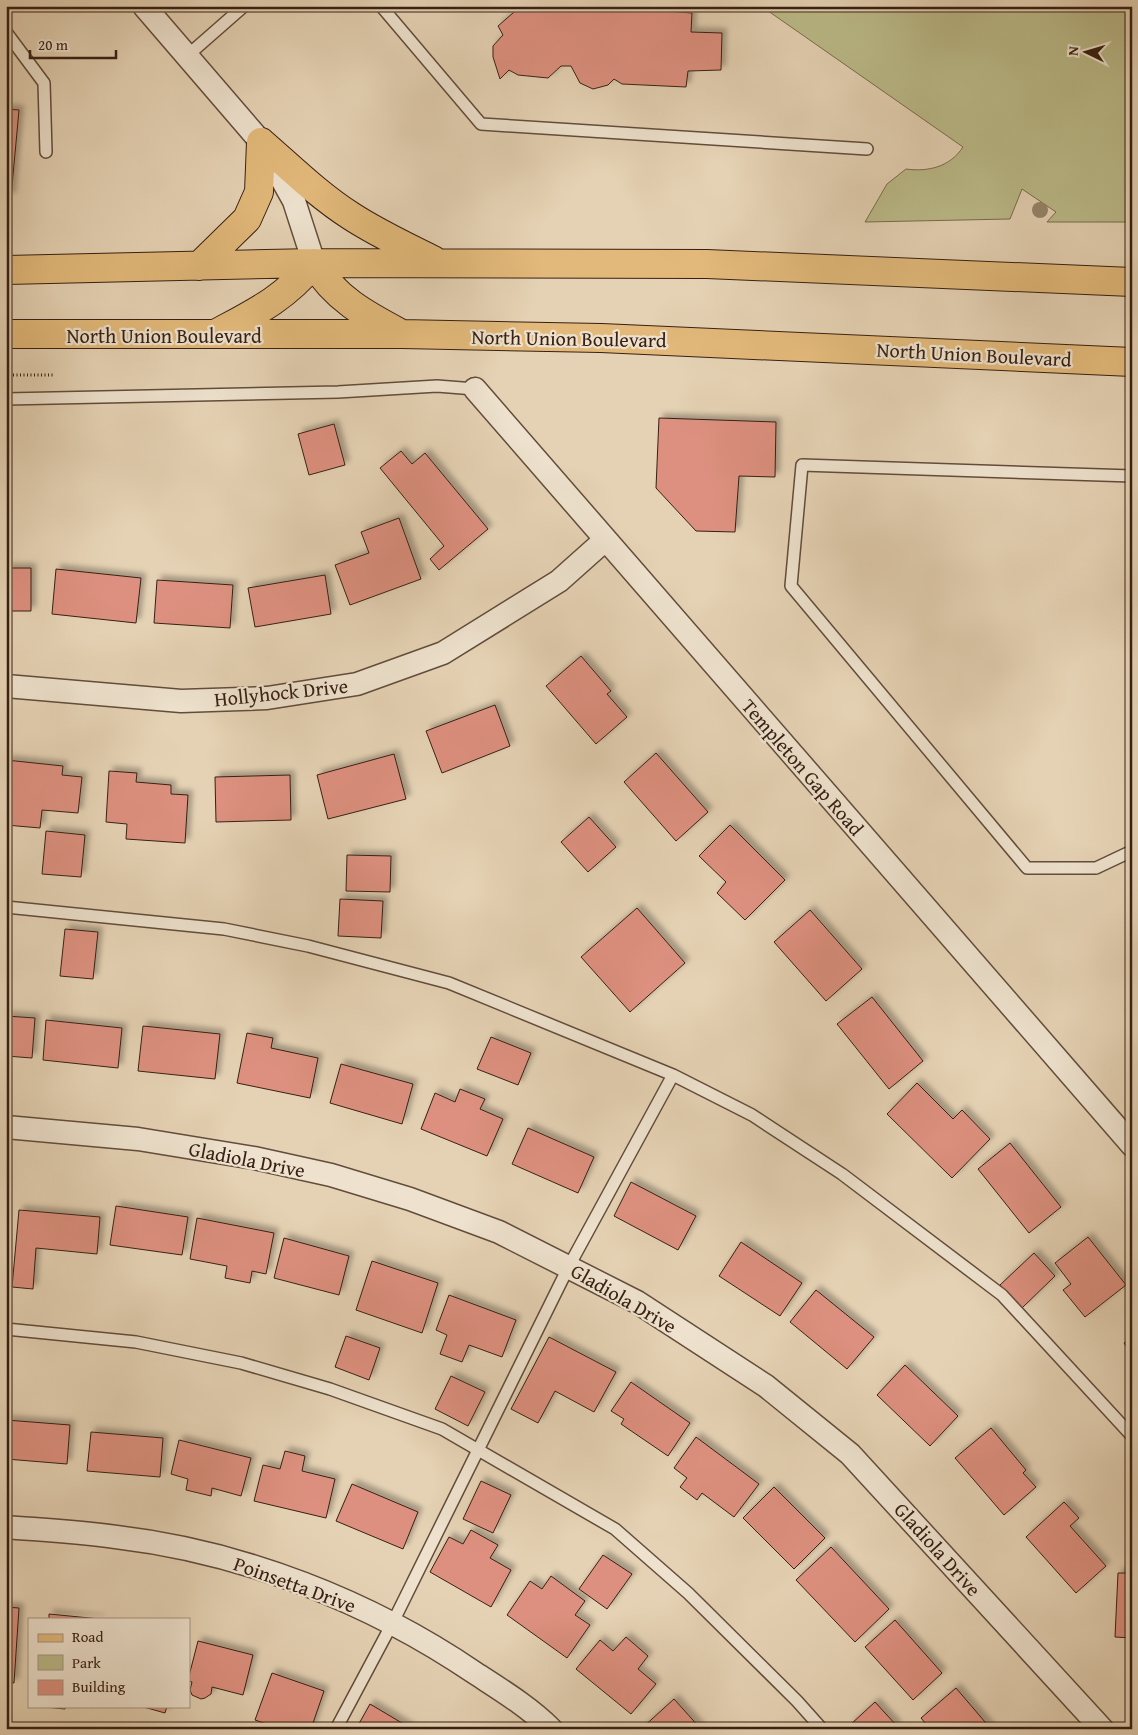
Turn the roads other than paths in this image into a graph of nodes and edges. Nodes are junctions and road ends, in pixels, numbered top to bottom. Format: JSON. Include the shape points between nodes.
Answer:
{"nodes":[{"id":1,"x":144,"y":6,"type":"edge"},
{"id":2,"x":244,"y":6,"type":"edge"},
{"id":3,"x":382,"y":6,"type":"edge"},
{"id":4,"x":6,"y":32,"type":"edge"},
{"id":5,"x":187,"y":56,"type":"junction"},
{"id":6,"x":261,"y":142,"type":"junction"},
{"id":7,"x":868,"y":149,"type":"dead end"},
{"id":8,"x":46,"y":152,"type":"dead end"},
{"id":9,"x":314,"y":262,"type":"junction"},
{"id":10,"x":438,"y":263,"type":"junction"},
{"id":11,"x":198,"y":266,"type":"junction"},
{"id":12,"x":6,"y":270,"type":"edge"},
{"id":13,"x":1132,"y":282,"type":"edge"},
{"id":14,"x":6,"y":334,"type":"edge"},
{"id":15,"x":402,"y":334,"type":"junction"},
{"id":16,"x":212,"y":335,"type":"junction"},
{"id":17,"x":1132,"y":362,"type":"edge"},
{"id":18,"x":474,"y":389,"type":"joint"},
{"id":19,"x":6,"y":399,"type":"edge"},
{"id":20,"x":1132,"y":476,"type":"edge"},
{"id":21,"x":605,"y":540,"type":"junction"},
{"id":22,"x":6,"y":686,"type":"edge"},
{"id":23,"x":1132,"y":851,"type":"edge"},
{"id":24,"x":6,"y":907,"type":"edge"},
{"id":25,"x":673,"y":1075,"type":"junction"},
{"id":26,"x":6,"y":1127,"type":"edge"},
{"id":27,"x":1132,"y":1144,"type":"edge"},
{"id":28,"x":569,"y":1266,"type":"junction"},
{"id":29,"x":6,"y":1329,"type":"edge"},
{"id":30,"x":1132,"y":1436,"type":"edge"},
{"id":31,"x":478,"y":1450,"type":"junction"},
{"id":32,"x":6,"y":1527,"type":"edge"},
{"id":33,"x":392,"y":1622,"type":"junction"},
{"id":34,"x":336,"y":1729,"type":"edge"},
{"id":35,"x":551,"y":1729,"type":"edge"},
{"id":36,"x":822,"y":1729,"type":"edge"},
{"id":37,"x":1102,"y":1729,"type":"edge"}],
"edges":[{"from":1,"to":5,"type":"street"},
{"from":2,"to":5,"type":"lane"},
{"from":3,"to":7,"type":"lane","via":[[481,124]]},
{"from":4,"to":8,"type":"lane","via":[[44,83]]},
{"from":5,"to":6,"type":"street"},
{"from":6,"to":9,"type":"street","via":[[294,201]]},
{"from":6,"to":10,"type":"main road","via":[[350,216]]},
{"from":6,"to":11,"type":"main road","via":[[259,192],[247,219]]},
{"from":9,"to":10,"type":"main road"},
{"from":9,"to":11,"type":"main road"},
{"from":9,"to":15,"type":"main road","via":[[342,298],[360,312]]},
{"from":9,"to":16,"type":"main road","via":[[279,298]]},
{"from":10,"to":13,"type":"main road","via":[[707,264]]},
{"from":11,"to":12,"type":"main road"},
{"from":14,"to":16,"type":"main road","name":"North Union Boulevard"},
{"from":15,"to":16,"type":"main road","name":"North Union Boulevard"},
{"from":15,"to":17,"type":"main road","name":"North Union Boulevard","via":[[704,341]]},
{"from":18,"to":19,"type":"lane","via":[[437,386],[338,392]]},
{"from":18,"to":21,"type":"street","name":"Templeton Gap Road"},
{"from":20,"to":23,"type":"lane","via":[[802,465],[791,586],[1027,868],[1096,868]]},
{"from":21,"to":22,"type":"street","name":"Hollyhock Drive","via":[[559,581],[443,653],[357,684],[267,698],[181,701]]},
{"from":21,"to":27,"type":"street","name":"Templeton Gap Road"},
{"from":24,"to":25,"type":"lane","via":[[224,929],[308,946],[449,983]]},
{"from":25,"to":28,"type":"lane"},
{"from":25,"to":30,"type":"lane","via":[[752,1115],[842,1174],[1002,1295]]},
{"from":26,"to":28,"type":"street","name":"Gladiola Drive","via":[[138,1139],[254,1158],[331,1175],[410,1199],[499,1232]]},
{"from":28,"to":31,"type":"lane"},
{"from":28,"to":37,"type":"street","name":"Gladiola Drive","via":[[637,1302],[705,1345],[766,1386],[850,1454]]},
{"from":29,"to":31,"type":"lane","via":[[136,1342],[241,1363],[330,1389],[442,1429]]},
{"from":31,"to":33,"type":"lane"},
{"from":31,"to":36,"type":"lane","via":[[615,1529],[688,1593]]},
{"from":32,"to":33,"type":"street","name":"Poinsetta Drive","via":[[117,1537],[193,1550],[263,1569]]},
{"from":33,"to":34,"type":"lane"},
{"from":33,"to":35,"type":"street","name":"Poinsetta Drive","via":[[467,1667]]}]}
